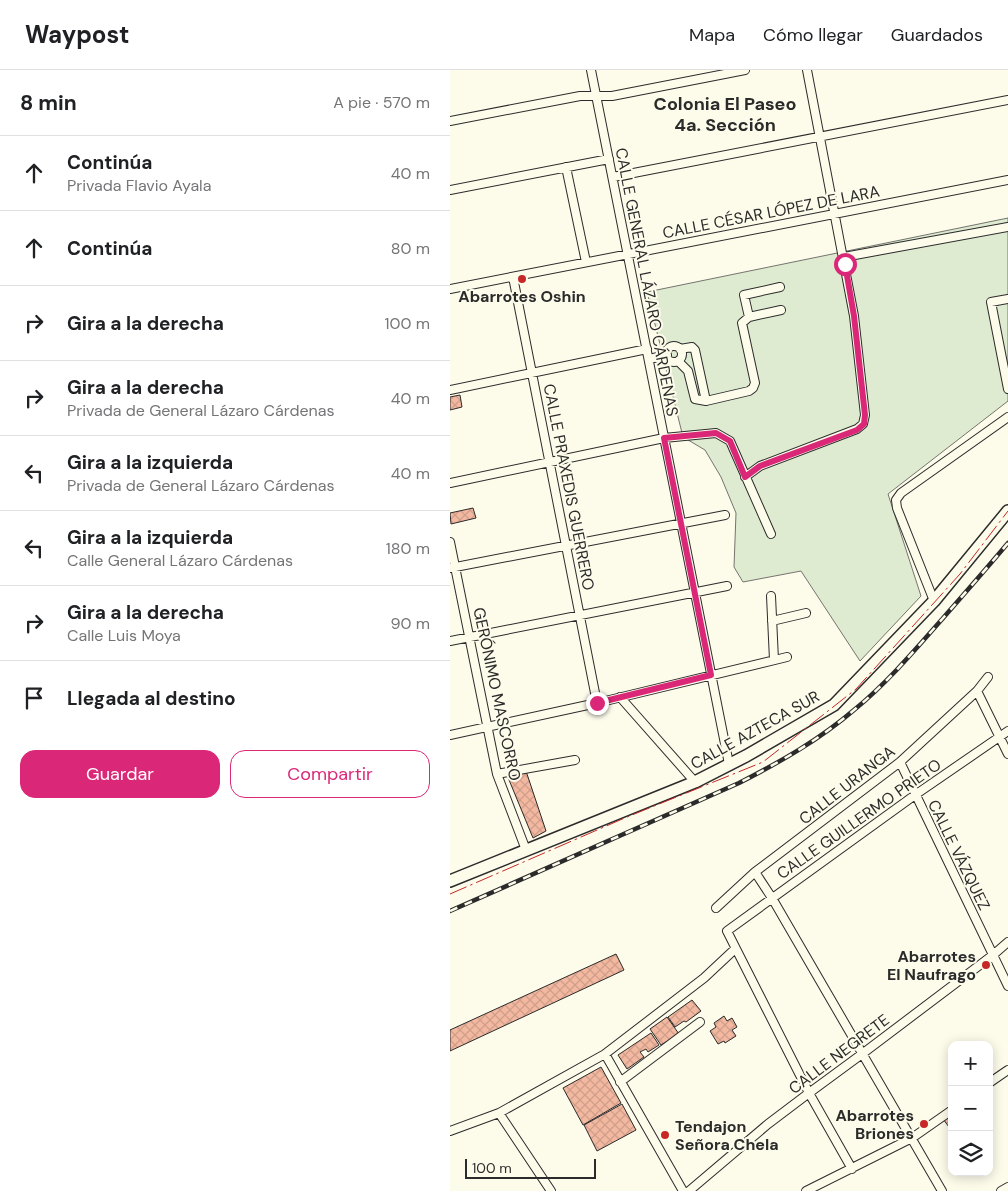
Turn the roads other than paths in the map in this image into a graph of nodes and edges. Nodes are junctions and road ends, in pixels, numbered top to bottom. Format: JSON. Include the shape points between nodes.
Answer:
{"nodes":[{"id":1,"x":590,"y":70,"type":"edge"},
{"id":2,"x":746,"y":70,"type":"edge"},
{"id":3,"x":807,"y":70,"type":"edge"},
{"id":4,"x":596,"y":96,"type":"junction"},
{"id":5,"x":1008,"y":100,"type":"edge"},
{"id":6,"x":450,"y":121,"type":"edge"},
{"id":7,"x":820,"y":137,"type":"junction"},
{"id":8,"x":609,"y":159,"type":"junction"},
{"id":9,"x":566,"y":167,"type":"junction"},
{"id":10,"x":613,"y":177,"type":"junction"},
{"id":11,"x":1008,"y":180,"type":"edge"},
{"id":12,"x":450,"y":190,"type":"edge"},
{"id":13,"x":836,"y":214,"type":"junction"},
{"id":14,"x":1008,"y":227,"type":"edge"},
{"id":15,"x":628,"y":254,"type":"junction"},
{"id":16,"x":844,"y":257,"type":"junction"},
{"id":17,"x":586,"y":262,"type":"junction"},
{"id":18,"x":513,"y":277,"type":"junction"},
{"id":19,"x":780,"y":287,"type":"dead end"},
{"id":20,"x":450,"y":289,"type":"edge"},
{"id":21,"x":1008,"y":299,"type":"edge"},
{"id":22,"x":781,"y":310,"type":"dead end"},
{"id":23,"x":749,"y":317,"type":"junction"},
{"id":24,"x":647,"y":349,"type":"junction"},
{"id":25,"x":680,"y":349,"type":"junction"},
{"id":26,"x":666,"y":355,"type":"junction"},
{"id":27,"x":1005,"y":356,"type":"edge"},
{"id":28,"x":649,"y":359,"type":"junction"},
{"id":29,"x":678,"y":361,"type":"junction"},
{"id":30,"x":532,"y":373,"type":"junction"},
{"id":31,"x":450,"y":390,"type":"edge"},
{"id":32,"x":1008,"y":390,"type":"edge"},
{"id":33,"x":706,"y":401,"type":"junction"},
{"id":34,"x":1008,"y":417,"type":"edge"},
{"id":35,"x":664,"y":438,"type":"junction"},
{"id":36,"x":549,"y":463,"type":"junction"},
{"id":37,"x":745,"y":477,"type":"junction"},
{"id":38,"x":450,"y":483,"type":"edge"},
{"id":39,"x":1008,"y":511,"type":"edge"},
{"id":40,"x":725,"y":515,"type":"dead end"},
{"id":41,"x":681,"y":524,"type":"junction"},
{"id":42,"x":772,"y":534,"type":"dead end"},
{"id":43,"x":450,"y":542,"type":"edge"},
{"id":44,"x":566,"y":546,"type":"junction"},
{"id":45,"x":453,"y":568,"type":"edge"},
{"id":46,"x":727,"y":586,"type":"dead end"},
{"id":47,"x":695,"y":594,"type":"junction"},
{"id":48,"x":771,"y":596,"type":"dead end"},
{"id":49,"x":934,"y":601,"type":"junction"},
{"id":50,"x":806,"y":613,"type":"dead end"},
{"id":51,"x":581,"y":616,"type":"junction"},
{"id":52,"x":772,"y":621,"type":"junction"},
{"id":53,"x":469,"y":637,"type":"junction"},
{"id":54,"x":450,"y":641,"type":"edge"},
{"id":55,"x":787,"y":657,"type":"dead end"},
{"id":56,"x":774,"y":660,"type":"junction"},
{"id":57,"x":711,"y":675,"type":"junction"},
{"id":58,"x":988,"y":676,"type":"dead end"},
{"id":59,"x":977,"y":691,"type":"junction"},
{"id":60,"x":620,"y":697,"type":"junction"},
{"id":61,"x":597,"y":703,"type":"junction"},
{"id":62,"x":488,"y":727,"type":"junction"},
{"id":63,"x":1008,"y":731,"type":"edge"},
{"id":64,"x":450,"y":735,"type":"edge"},
{"id":65,"x":999,"y":737,"type":"junction"},
{"id":66,"x":1008,"y":754,"type":"edge"},
{"id":67,"x":575,"y":760,"type":"dead end"},
{"id":68,"x":900,"y":762,"type":"junction"},
{"id":69,"x":729,"y":764,"type":"junction"},
{"id":70,"x":497,"y":774,"type":"junction"},
{"id":71,"x":695,"y":782,"type":"junction"},
{"id":72,"x":915,"y":794,"type":"junction"},
{"id":73,"x":526,"y":850,"type":"junction"},
{"id":74,"x":755,"y":872,"type":"junction"},
{"id":75,"x":450,"y":881,"type":"edge"},
{"id":76,"x":772,"y":898,"type":"junction"},
{"id":77,"x":716,"y":908,"type":"dead end"},
{"id":78,"x":1008,"y":942,"type":"edge"},
{"id":79,"x":735,"y":949,"type":"junction"},
{"id":80,"x":992,"y":956,"type":"junction"},
{"id":81,"x":1008,"y":986,"type":"edge"},
{"id":82,"x":700,"y":1022,"type":"dead end"},
{"id":83,"x":605,"y":1054,"type":"junction"},
{"id":84,"x":862,"y":1054,"type":"junction"},
{"id":85,"x":1008,"y":1070,"type":"edge"},
{"id":86,"x":993,"y":1080,"type":"edge"},
{"id":87,"x":620,"y":1082,"type":"junction"},
{"id":88,"x":809,"y":1093,"type":"junction"},
{"id":89,"x":499,"y":1113,"type":"junction"},
{"id":90,"x":948,"y":1113,"type":"edge"},
{"id":91,"x":450,"y":1131,"type":"edge"},
{"id":92,"x":912,"y":1138,"type":"junction"},
{"id":93,"x":852,"y":1169,"type":"junction"},
{"id":94,"x":1008,"y":1187,"type":"edge"},
{"id":95,"x":551,"y":1191,"type":"edge"},
{"id":96,"x":683,"y":1191,"type":"edge"},
{"id":97,"x":689,"y":1191,"type":"edge"},
{"id":98,"x":806,"y":1191,"type":"edge"},
{"id":99,"x":942,"y":1191,"type":"edge"},
{"id":100,"x":1001,"y":1191,"type":"edge"}],
"edges":[{"from":1,"to":4,"type":"street","name":"CALLE GENERAL LÁZARO CÁRDENAS"},
{"from":2,"to":4,"type":"street","via":[[612,96]]},
{"from":3,"to":7,"type":"street"},
{"from":4,"to":6,"type":"street","via":[[580,96]]},
{"from":4,"to":8,"type":"street","name":"CALLE GENERAL LÁZARO CÁRDENAS"},
{"from":5,"to":7,"type":"street"},
{"from":7,"to":10,"type":"street"},
{"from":7,"to":13,"type":"street"},
{"from":8,"to":9,"type":"street"},
{"from":8,"to":10,"type":"street","name":"CALLE GENERAL LÁZARO CÁRDENAS"},
{"from":9,"to":12,"type":"street"},
{"from":9,"to":17,"type":"street"},
{"from":10,"to":15,"type":"street","name":"CALLE GENERAL LÁZARO CÁRDENAS"},
{"from":11,"to":13,"type":"street","name":"CALLE CÉSAR LÓPEZ DE LARA"},
{"from":13,"to":15,"type":"street","name":"CALLE CÉSAR LÓPEZ DE LARA"},
{"from":13,"to":16,"type":"street"},
{"from":14,"to":16,"type":"street"},
{"from":15,"to":17,"type":"street","name":"CALLE CÉSAR LÓPEZ DE LARA"},
{"from":15,"to":24,"type":"street","name":"CALLE GENERAL LÁZARO CÁRDENAS"},
{"from":16,"to":37,"type":"street","via":[[854,316],[864,424],[857,430],[760,466]]},
{"from":17,"to":18,"type":"street","name":"CALLE CÉSAR LÓPEZ DE LARA"},
{"from":18,"to":20,"type":"street","name":"CALLE CÉSAR LÓPEZ DE LARA"},
{"from":18,"to":30,"type":"street","name":"CALLE PRAXEDIS GUERRERO"},
{"from":19,"to":23,"type":"street","via":[[744,295]]},
{"from":21,"to":27,"type":"street","via":[[991,302]]},
{"from":22,"to":23,"type":"street"},
{"from":23,"to":33,"type":"street","via":[[742,323],[755,383],[753,388]]},
{"from":24,"to":28,"type":"street","name":"CALLE GENERAL LÁZARO CÁRDENAS"},
{"from":24,"to":30,"type":"street"},
{"from":25,"to":26,"type":"street","via":[[671,347]]},
{"from":25,"to":29,"type":"street","via":[[682,358]]},
{"from":25,"to":33,"type":"street","via":[[692,347],[695,350]]},
{"from":26,"to":28,"type":"street"},
{"from":26,"to":29,"type":"street","via":[[669,360]]},
{"from":27,"to":32,"type":"street"},
{"from":28,"to":35,"type":"street","name":"CALLE GENERAL LÁZARO CÁRDENAS"},
{"from":29,"to":33,"type":"street","via":[[688,371],[695,399]]},
{"from":30,"to":31,"type":"street"},
{"from":30,"to":36,"type":"street","name":"CALLE PRAXEDIS GUERRERO"},
{"from":34,"to":49,"type":"street","via":[[901,493],[896,500]]},
{"from":35,"to":36,"type":"street"},
{"from":35,"to":37,"type":"street","via":[[716,433],[730,441]]},
{"from":35,"to":41,"type":"street","name":"CALLE GENERAL LÁZARO CÁRDENAS"},
{"from":36,"to":38,"type":"street"},
{"from":36,"to":44,"type":"street","name":"CALLE PRAXEDIS GUERRERO"},
{"from":37,"to":42,"type":"street"},
{"from":39,"to":49,"type":"street","name":"CALLE AZTECA SUR"},
{"from":40,"to":41,"type":"street"},
{"from":41,"to":44,"type":"street"},
{"from":41,"to":47,"type":"street","name":"CALLE GENERAL LÁZARO CÁRDENAS"},
{"from":43,"to":45,"type":"street","name":"GERÓNIMO MASCORRO"},
{"from":44,"to":45,"type":"street"},
{"from":44,"to":51,"type":"street","name":"CALLE PRAXEDIS GUERRERO"},
{"from":45,"to":53,"type":"street","name":"GERÓNIMO MASCORRO"},
{"from":46,"to":47,"type":"street"},
{"from":47,"to":51,"type":"street"},
{"from":47,"to":57,"type":"street","name":"CALLE GENERAL LÁZARO CÁRDENAS"},
{"from":48,"to":52,"type":"street"},
{"from":49,"to":69,"type":"street","name":"CALLE AZTECA SUR","via":[[834,705]]},
{"from":50,"to":52,"type":"street"},
{"from":51,"to":53,"type":"street"},
{"from":51,"to":61,"type":"street","name":"CALLE PRAXEDIS GUERRERO"},
{"from":52,"to":56,"type":"street"},
{"from":53,"to":54,"type":"street"},
{"from":53,"to":62,"type":"street","name":"GERÓNIMO MASCORRO"},
{"from":55,"to":56,"type":"street"},
{"from":56,"to":57,"type":"street"},
{"from":57,"to":60,"type":"street"},
{"from":57,"to":69,"type":"street","name":"CALLE GENERAL LÁZARO CÁRDENAS"},
{"from":58,"to":59,"type":"street","name":"CALLE URANGA"},
{"from":59,"to":65,"type":"street"},
{"from":59,"to":68,"type":"street","name":"CALLE URANGA"},
{"from":60,"to":61,"type":"street"},
{"from":60,"to":71,"type":"street"},
{"from":61,"to":62,"type":"street"},
{"from":62,"to":64,"type":"street"},
{"from":62,"to":70,"type":"street","name":"GERÓNIMO MASCORRO"},
{"from":63,"to":65,"type":"street","name":"CALLE GUILLERMO PRIETO"},
{"from":65,"to":66,"type":"street"},
{"from":65,"to":72,"type":"street","name":"CALLE GUILLERMO PRIETO"},
{"from":67,"to":70,"type":"street"},
{"from":68,"to":72,"type":"street","name":"CALLE VÁZQUEZ"},
{"from":68,"to":74,"type":"street","name":"CALLE URANGA"},
{"from":69,"to":71,"type":"street","name":"CALLE AZTECA SUR"},
{"from":70,"to":73,"type":"street","name":"GERÓNIMO MASCORRO"},
{"from":71,"to":73,"type":"street","name":"CALLE AZTECA SUR"},
{"from":72,"to":76,"type":"street","name":"CALLE GUILLERMO PRIETO"},
{"from":72,"to":80,"type":"street","name":"CALLE VÁZQUEZ"},
{"from":73,"to":75,"type":"street","name":"CALLE AZTECA SUR"},
{"from":74,"to":76,"type":"street"},
{"from":74,"to":77,"type":"street","name":"CALLE URANGA"},
{"from":76,"to":79,"type":"street","name":"CALLE GUILLERMO PRIETO","via":[[727,931]]},
{"from":76,"to":84,"type":"street"},
{"from":78,"to":80,"type":"street","name":"CALLE NEGRETE"},
{"from":79,"to":83,"type":"street","via":[[704,978]]},
{"from":79,"to":88,"type":"street"},
{"from":80,"to":81,"type":"street","name":"CALLE VÁZQUEZ"},
{"from":80,"to":84,"type":"street","name":"CALLE NEGRETE"},
{"from":82,"to":87,"type":"street"},
{"from":83,"to":87,"type":"street"},
{"from":83,"to":89,"type":"street"},
{"from":84,"to":88,"type":"street","name":"CALLE NEGRETE"},
{"from":84,"to":92,"type":"street"},
{"from":85,"to":86,"type":"street"},
{"from":87,"to":96,"type":"street"},
{"from":88,"to":93,"type":"street"},
{"from":88,"to":97,"type":"street","name":"CALLE NEGRETE"},
{"from":89,"to":91,"type":"street"},
{"from":89,"to":95,"type":"street"},
{"from":90,"to":92,"type":"street"},
{"from":92,"to":93,"type":"street"},
{"from":92,"to":99,"type":"street"},
{"from":93,"to":98,"type":"street"},
{"from":94,"to":100,"type":"street"}]}
